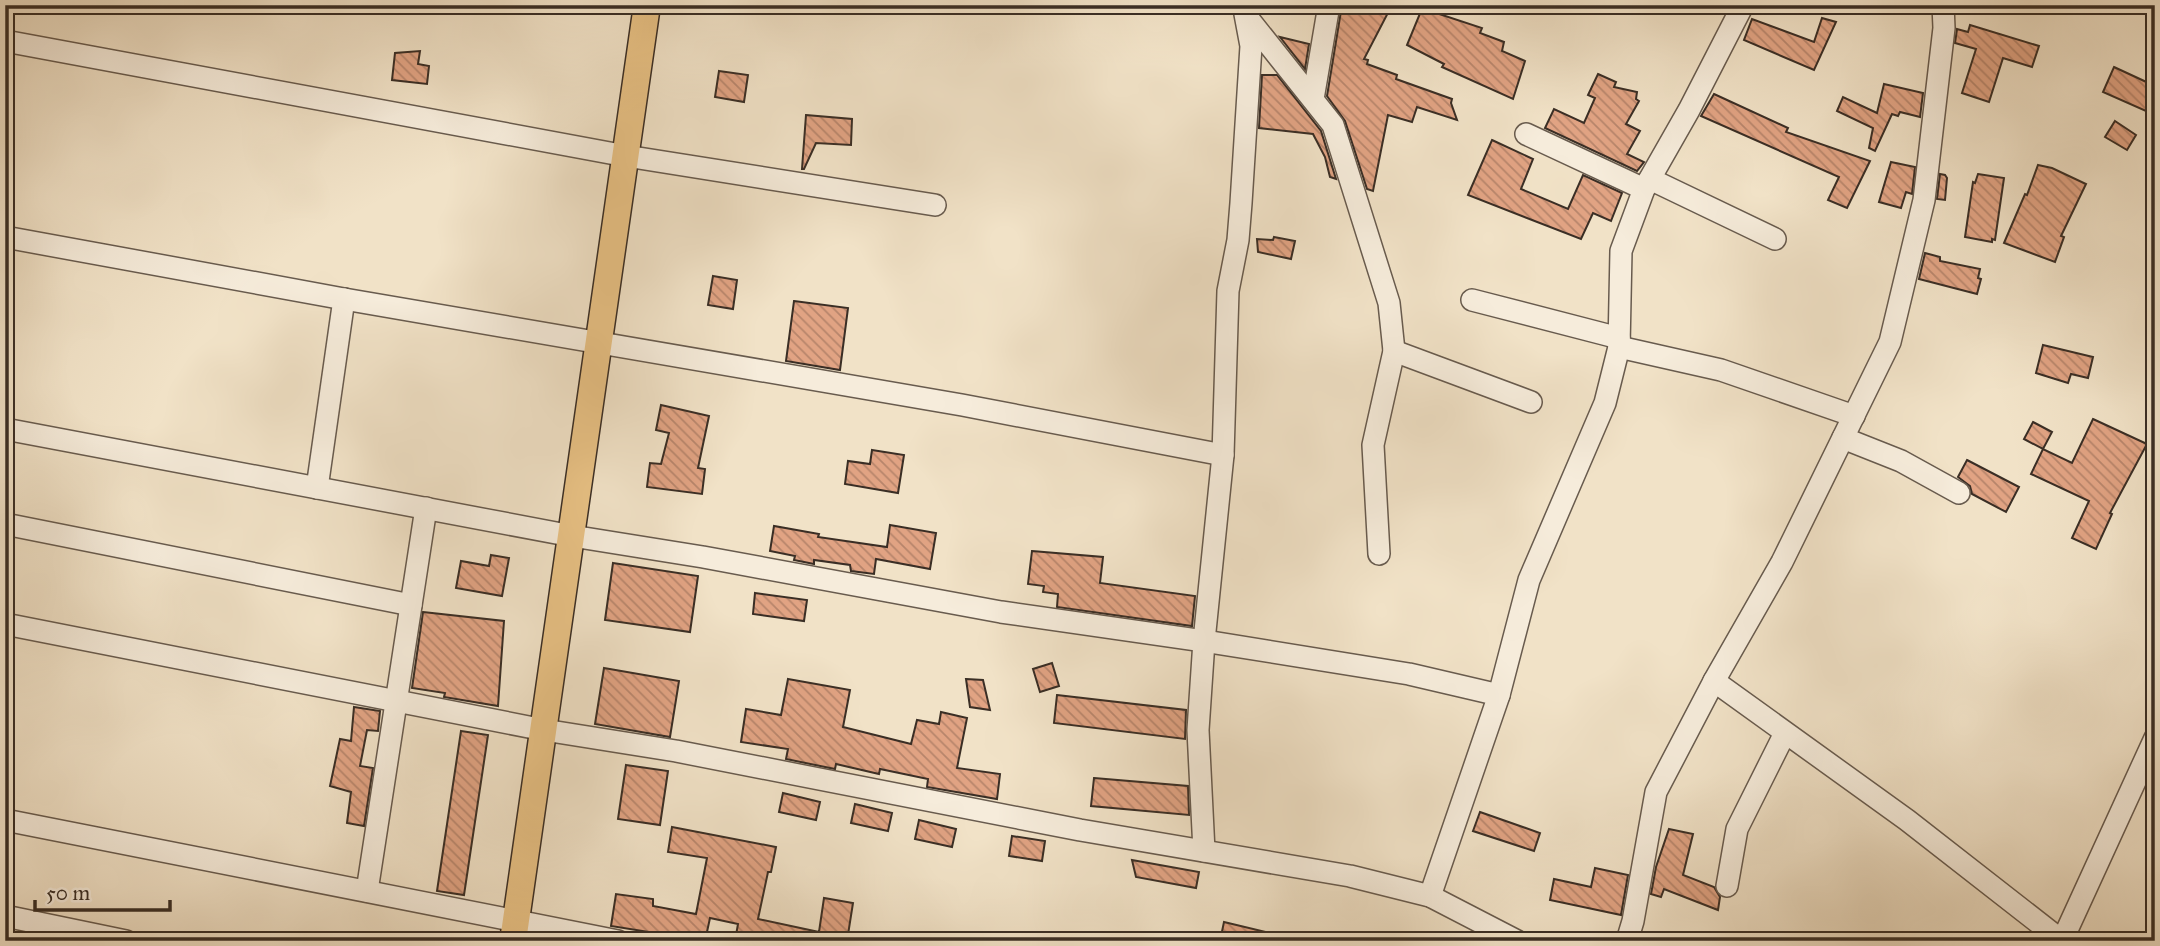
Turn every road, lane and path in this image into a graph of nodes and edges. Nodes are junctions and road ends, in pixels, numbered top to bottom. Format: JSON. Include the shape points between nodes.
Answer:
{"nodes":[{"id":1,"x":648,"y":5,"type":"edge"},
{"id":2,"x":1329,"y":5,"type":"edge"},
{"id":3,"x":1743,"y":5,"type":"edge"},
{"id":4,"x":1943,"y":5,"type":"edge"},
{"id":5,"x":1244,"y":10,"type":"edge"},
{"id":6,"x":5,"y":41,"type":"edge"},
{"id":7,"x":1313,"y":99,"type":"junction"},
{"id":8,"x":1526,"y":134,"type":"dead end"},
{"id":9,"x":626,"y":156,"type":"junction"},
{"id":10,"x":1647,"y":184,"type":"junction"},
{"id":11,"x":935,"y":205,"type":"dead end"},
{"id":12,"x":5,"y":237,"type":"edge"},
{"id":13,"x":1775,"y":239,"type":"dead end"},
{"id":14,"x":344,"y":299,"type":"junction"},
{"id":15,"x":1472,"y":300,"type":"dead end"},
{"id":16,"x":1619,"y":342,"type":"junction"},
{"id":17,"x":599,"y":343,"type":"junction"},
{"id":18,"x":1394,"y":351,"type":"junction"},
{"id":19,"x":1531,"y":402,"type":"dead end"},
{"id":20,"x":1854,"y":415,"type":"junction"},
{"id":21,"x":5,"y":429,"type":"edge"},
{"id":22,"x":1843,"y":438,"type":"junction"},
{"id":23,"x":1223,"y":455,"type":"junction"},
{"id":24,"x":317,"y":488,"type":"junction"},
{"id":25,"x":1959,"y":493,"type":"dead end"},
{"id":26,"x":426,"y":508,"type":"junction"},
{"id":27,"x":5,"y":524,"type":"edge"},
{"id":28,"x":572,"y":536,"type":"junction"},
{"id":29,"x":1379,"y":554,"type":"dead end"},
{"id":30,"x":411,"y":605,"type":"junction"},
{"id":31,"x":5,"y":624,"type":"edge"},
{"id":32,"x":1203,"y":641,"type":"junction"},
{"id":33,"x":1714,"y":681,"type":"junction"},
{"id":34,"x":1499,"y":695,"type":"junction"},
{"id":35,"x":397,"y":701,"type":"junction"},
{"id":36,"x":544,"y":730,"type":"junction"},
{"id":37,"x":1784,"y":733,"type":"junction"},
{"id":38,"x":2155,"y":738,"type":"edge"},
{"id":39,"x":5,"y":820,"type":"edge"},
{"id":40,"x":1204,"y":851,"type":"junction"},
{"id":41,"x":1727,"y":886,"type":"dead end"},
{"id":42,"x":367,"y":891,"type":"junction"},
{"id":43,"x":1430,"y":897,"type":"junction"},
{"id":44,"x":5,"y":916,"type":"edge"},
{"id":45,"x":514,"y":930,"type":"edge"},
{"id":46,"x":126,"y":941,"type":"edge"},
{"id":47,"x":618,"y":941,"type":"edge"},
{"id":48,"x":1517,"y":941,"type":"edge"},
{"id":49,"x":1627,"y":941,"type":"edge"},
{"id":50,"x":2062,"y":941,"type":"edge"}],
"edges":[{"from":1,"to":9,"type":"main road"},
{"from":2,"to":7,"type":"street"},
{"from":3,"to":10,"type":"street"},
{"from":4,"to":20,"type":"street","via":[[1924,200],[1890,342]]},
{"from":5,"to":7,"type":"street"},
{"from":5,"to":23,"type":"street","via":[[1251,46],[1238,240],[1228,291]]},
{"from":6,"to":9,"type":"street"},
{"from":7,"to":18,"type":"street","via":[[1334,125],[1389,303]]},
{"from":8,"to":10,"type":"street"},
{"from":9,"to":11,"type":"street"},
{"from":9,"to":17,"type":"main road"},
{"from":10,"to":13,"type":"street"},
{"from":10,"to":16,"type":"street","via":[[1621,251]]},
{"from":12,"to":14,"type":"street"},
{"from":14,"to":17,"type":"street"},
{"from":14,"to":24,"type":"street"},
{"from":15,"to":16,"type":"street"},
{"from":16,"to":20,"type":"street","via":[[1721,370]]},
{"from":16,"to":34,"type":"street","via":[[1605,403],[1529,580]]},
{"from":17,"to":23,"type":"street"},
{"from":17,"to":28,"type":"main road"},
{"from":18,"to":19,"type":"street"},
{"from":18,"to":29,"type":"street","via":[[1373,445]]},
{"from":20,"to":22,"type":"street"},
{"from":21,"to":24,"type":"street"},
{"from":22,"to":25,"type":"street","via":[[1901,461]]},
{"from":22,"to":33,"type":"street","via":[[1782,562]]},
{"from":23,"to":32,"type":"street"},
{"from":24,"to":26,"type":"street"},
{"from":26,"to":28,"type":"street"},
{"from":26,"to":30,"type":"street"},
{"from":27,"to":30,"type":"street"},
{"from":28,"to":32,"type":"street","via":[[1001,611]]},
{"from":28,"to":36,"type":"main road"},
{"from":30,"to":35,"type":"street"},
{"from":31,"to":35,"type":"street"},
{"from":32,"to":34,"type":"street","via":[[1409,674]]},
{"from":32,"to":40,"type":"street","via":[[1198,730]]},
{"from":33,"to":37,"type":"street"},
{"from":33,"to":49,"type":"street","via":[[1656,792]]},
{"from":34,"to":43,"type":"street"},
{"from":35,"to":36,"type":"street"},
{"from":35,"to":42,"type":"street"},
{"from":36,"to":40,"type":"street"},
{"from":36,"to":45,"type":"main road"},
{"from":37,"to":41,"type":"street","via":[[1737,829]]},
{"from":37,"to":50,"type":"street","via":[[1907,820]]},
{"from":38,"to":50,"type":"street"},
{"from":39,"to":42,"type":"street"},
{"from":40,"to":43,"type":"street","via":[[1350,876]]},
{"from":42,"to":45,"type":"street"},
{"from":43,"to":48,"type":"street"},
{"from":44,"to":46,"type":"street"},
{"from":45,"to":47,"type":"street"}]}
